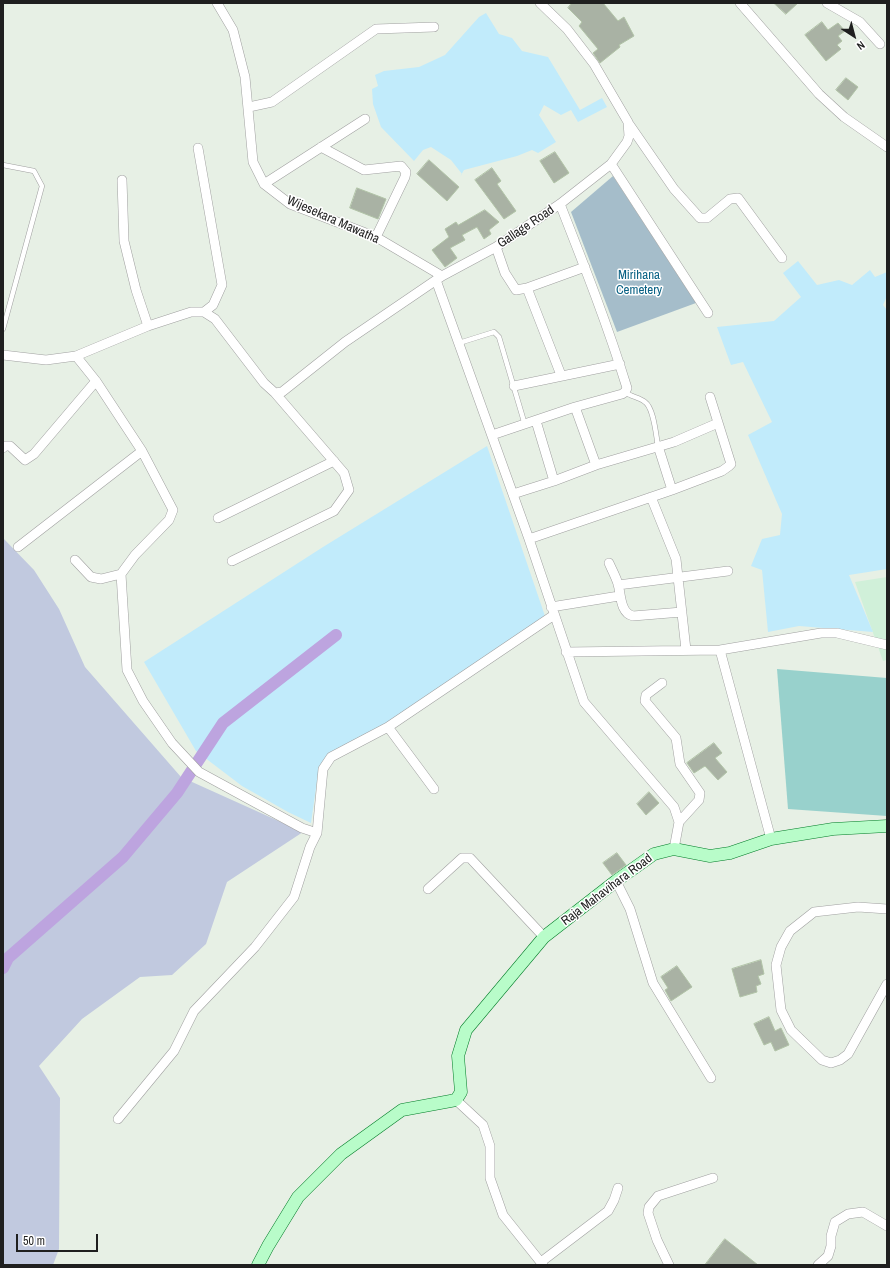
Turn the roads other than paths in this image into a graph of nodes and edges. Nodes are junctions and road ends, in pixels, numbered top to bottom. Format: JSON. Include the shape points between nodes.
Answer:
{"nodes":[{"id":1,"x":217,"y":3,"type":"edge"},
{"id":2,"x":540,"y":3,"type":"edge"},
{"id":3,"x":740,"y":3,"type":"edge"},
{"id":4,"x":827,"y":3,"type":"edge"},
{"id":5,"x":434,"y":26,"type":"dead end"},
{"id":6,"x":880,"y":44,"type":"dead end"},
{"id":7,"x":249,"y":107,"type":"junction"},
{"id":8,"x":365,"y":119,"type":"dead end"},
{"id":9,"x":628,"y":122,"type":"junction"},
{"id":10,"x":321,"y":146,"type":"junction"},
{"id":11,"x":887,"y":147,"type":"edge"},
{"id":12,"x":198,"y":148,"type":"dead end"},
{"id":13,"x":611,"y":164,"type":"junction"},
{"id":14,"x":3,"y":165,"type":"edge"},
{"id":15,"x":122,"y":180,"type":"dead end"},
{"id":16,"x":264,"y":184,"type":"junction"},
{"id":17,"x":560,"y":204,"type":"junction"},
{"id":18,"x":376,"y":238,"type":"junction"},
{"id":19,"x":496,"y":247,"type":"junction"},
{"id":20,"x":782,"y":258,"type":"dead end"},
{"id":21,"x":585,"y":266,"type":"junction"},
{"id":22,"x":439,"y":278,"type":"junction"},
{"id":23,"x":527,"y":288,"type":"junction"},
{"id":24,"x":204,"y":312,"type":"junction"},
{"id":25,"x":708,"y":313,"type":"dead end"},
{"id":26,"x":148,"y":326,"type":"junction"},
{"id":27,"x":3,"y":329,"type":"edge"},
{"id":28,"x":459,"y":343,"type":"junction"},
{"id":29,"x":3,"y":355,"type":"edge"},
{"id":30,"x":76,"y":356,"type":"junction"},
{"id":31,"x":620,"y":364,"type":"junction"},
{"id":32,"x":561,"y":375,"type":"junction"},
{"id":33,"x":96,"y":382,"type":"junction"},
{"id":34,"x":514,"y":386,"type":"junction"},
{"id":35,"x":275,"y":392,"type":"junction"},
{"id":36,"x":625,"y":392,"type":"junction"},
{"id":37,"x":710,"y":397,"type":"dead end"},
{"id":38,"x":575,"y":407,"type":"junction"},
{"id":39,"x":536,"y":421,"type":"junction"},
{"id":40,"x":718,"y":423,"type":"junction"},
{"id":41,"x":525,"y":425,"type":"junction"},
{"id":42,"x":492,"y":435,"type":"junction"},
{"id":43,"x":658,"y":446,"type":"junction"},
{"id":44,"x":3,"y":448,"type":"edge"},
{"id":45,"x":142,"y":451,"type":"junction"},
{"id":46,"x":334,"y":461,"type":"junction"},
{"id":47,"x":596,"y":464,"type":"junction"},
{"id":48,"x":554,"y":480,"type":"junction"},
{"id":49,"x":672,"y":490,"type":"junction"},
{"id":50,"x":513,"y":494,"type":"junction"},
{"id":51,"x":651,"y":497,"type":"junction"},
{"id":52,"x":218,"y":518,"type":"dead end"},
{"id":53,"x":529,"y":539,"type":"junction"},
{"id":54,"x":18,"y":547,"type":"dead end"},
{"id":55,"x":75,"y":560,"type":"dead end"},
{"id":56,"x":232,"y":561,"type":"dead end"},
{"id":57,"x":609,"y":563,"type":"dead end"},
{"id":58,"x":728,"y":572,"type":"dead end"},
{"id":59,"x":121,"y":574,"type":"junction"},
{"id":60,"x":679,"y":578,"type":"junction"},
{"id":61,"x":618,"y":585,"type":"junction"},
{"id":62,"x":619,"y":596,"type":"junction"},
{"id":63,"x":552,"y":611,"type":"junction"},
{"id":64,"x":682,"y":612,"type":"junction"},
{"id":65,"x":887,"y":645,"type":"edge"},
{"id":66,"x":686,"y":650,"type":"junction"},
{"id":67,"x":720,"y":650,"type":"junction"},
{"id":68,"x":566,"y":652,"type":"junction"},
{"id":69,"x":662,"y":683,"type":"dead end"},
{"id":70,"x":388,"y":727,"type":"junction"},
{"id":71,"x":434,"y":790,"type":"dead end"},
{"id":72,"x":679,"y":822,"type":"junction"},
{"id":73,"x":887,"y":826,"type":"edge"},
{"id":74,"x":317,"y":833,"type":"junction"},
{"id":75,"x":771,"y":839,"type":"junction"},
{"id":76,"x":674,"y":849,"type":"junction"},
{"id":77,"x":616,"y":881,"type":"junction"},
{"id":78,"x":428,"y":889,"type":"dead end"},
{"id":79,"x":887,"y":909,"type":"edge"},
{"id":80,"x":544,"y":937,"type":"junction"},
{"id":81,"x":887,"y":984,"type":"edge"},
{"id":82,"x":711,"y":1078,"type":"dead end"},
{"id":83,"x":456,"y":1100,"type":"junction"},
{"id":84,"x":118,"y":1119,"type":"dead end"},
{"id":85,"x":714,"y":1178,"type":"dead end"},
{"id":86,"x":618,"y":1188,"type":"dead end"},
{"id":87,"x":887,"y":1226,"type":"edge"},
{"id":88,"x":542,"y":1264,"type":"edge"},
{"id":89,"x":258,"y":1265,"type":"edge"},
{"id":90,"x":669,"y":1265,"type":"edge"},
{"id":91,"x":818,"y":1265,"type":"edge"}],
"edges":[{"from":1,"to":7,"type":"street","name":"Wijesekara Mawatha","via":[[233,30],[245,77]]},
{"from":2,"to":9,"type":"street","via":[[567,29],[594,64]]},
{"from":3,"to":11,"type":"street","via":[[819,94],[844,117]]},
{"from":4,"to":6,"type":"street","via":[[860,22]]},
{"from":5,"to":7,"type":"street","via":[[376,30],[272,102]]},
{"from":7,"to":16,"type":"street","name":"Wijesekara Mawatha","via":[[253,162]]},
{"from":8,"to":10,"type":"street"},
{"from":9,"to":13,"type":"street","name":"Gallage Road","via":[[627,142]]},
{"from":9,"to":20,"type":"street","via":[[674,189],[700,218],[707,218],[730,199],[738,198]]},
{"from":10,"to":16,"type":"street"},
{"from":10,"to":18,"type":"street","via":[[364,170],[401,166],[406,172]]},
{"from":12,"to":24,"type":"street","via":[[222,285],[213,305]]},
{"from":13,"to":17,"type":"street","name":"Gallage Road"},
{"from":13,"to":25,"type":"street"},
{"from":14,"to":27,"type":"lane","via":[[34,171],[42,186]]},
{"from":15,"to":26,"type":"street","via":[[124,241]]},
{"from":16,"to":18,"type":"street","name":"Wijesekara Mawatha","via":[[290,204]]},
{"from":17,"to":19,"type":"street","name":"Gallage Road"},
{"from":17,"to":21,"type":"street"},
{"from":18,"to":22,"type":"street","name":"Wijesekara Mawatha"},
{"from":19,"to":22,"type":"street","name":"Gallage Road"},
{"from":19,"to":23,"type":"street","via":[[505,273],[516,290]]},
{"from":21,"to":23,"type":"street"},
{"from":21,"to":31,"type":"street"},
{"from":22,"to":28,"type":"street"},
{"from":22,"to":35,"type":"street","name":"Gallage Road","via":[[345,342],[282,392]]},
{"from":23,"to":32,"type":"street"},
{"from":24,"to":26,"type":"street","via":[[191,312]]},
{"from":24,"to":35,"type":"street","via":[[215,319],[264,384]]},
{"from":26,"to":30,"type":"street"},
{"from":28,"to":34,"type":"lane","via":[[494,332],[499,337]]},
{"from":28,"to":42,"type":"street"},
{"from":29,"to":30,"type":"street","via":[[46,360]]},
{"from":30,"to":33,"type":"street"},
{"from":31,"to":32,"type":"street"},
{"from":31,"to":36,"type":"street","via":[[627,388]]},
{"from":32,"to":34,"type":"street"},
{"from":33,"to":44,"type":"street","via":[[34,454],[25,460],[10,446]]},
{"from":33,"to":45,"type":"street"},
{"from":34,"to":41,"type":"lane"},
{"from":35,"to":46,"type":"street"},
{"from":36,"to":38,"type":"street"},
{"from":36,"to":43,"type":"lane","via":[[645,402],[650,408]]},
{"from":37,"to":40,"type":"street"},
{"from":38,"to":39,"type":"street"},
{"from":38,"to":47,"type":"street"},
{"from":39,"to":41,"type":"street"},
{"from":39,"to":48,"type":"street"},
{"from":40,"to":43,"type":"street"},
{"from":40,"to":49,"type":"street","via":[[731,464],[722,471]]},
{"from":41,"to":42,"type":"street"},
{"from":42,"to":50,"type":"street"},
{"from":43,"to":47,"type":"street"},
{"from":43,"to":49,"type":"street"},
{"from":45,"to":54,"type":"street"},
{"from":45,"to":59,"type":"street","via":[[173,510],[169,520],[135,555]]},
{"from":46,"to":52,"type":"street"},
{"from":46,"to":56,"type":"street","via":[[344,473],[349,490],[334,511]]},
{"from":47,"to":48,"type":"street"},
{"from":48,"to":50,"type":"street"},
{"from":49,"to":51,"type":"street"},
{"from":50,"to":53,"type":"street"},
{"from":51,"to":53,"type":"street"},
{"from":51,"to":60,"type":"street","via":[[676,559]]},
{"from":53,"to":63,"type":"street"},
{"from":55,"to":59,"type":"street","via":[[91,577],[101,580]]},
{"from":57,"to":61,"type":"street"},
{"from":58,"to":60,"type":"street"},
{"from":59,"to":74,"type":"street","via":[[127,670],[143,701],[172,742],[199,772],[302,828]]},
{"from":60,"to":61,"type":"street"},
{"from":60,"to":64,"type":"street"},
{"from":61,"to":62,"type":"street"},
{"from":62,"to":63,"type":"street"},
{"from":62,"to":64,"type":"street","via":[[629,615]]},
{"from":63,"to":68,"type":"street"},
{"from":63,"to":70,"type":"street"},
{"from":64,"to":66,"type":"street"},
{"from":65,"to":67,"type":"street","via":[[837,633],[821,633]]},
{"from":66,"to":67,"type":"street"},
{"from":66,"to":68,"type":"street"},
{"from":67,"to":75,"type":"street"},
{"from":68,"to":72,"type":"street","via":[[584,702],[674,807]]},
{"from":69,"to":72,"type":"street","via":[[646,695],[645,701],[676,738],[680,764],[700,793],[699,800]]},
{"from":70,"to":71,"type":"street"},
{"from":70,"to":74,"type":"street","via":[[331,757],[323,769]]},
{"from":72,"to":76,"type":"street"},
{"from":73,"to":75,"type":"street","name":"Raja Mahavihara Road","via":[[833,829]]},
{"from":74,"to":84,"type":"street","via":[[294,897],[255,947],[194,1010],[174,1051]]},
{"from":75,"to":76,"type":"street","name":"Raja Mahavihara Road","via":[[730,853],[710,856]]},
{"from":76,"to":77,"type":"street","name":"Raja Mahavihara Road","via":[[654,854]]},
{"from":77,"to":80,"type":"street","name":"Raja Mahavihara Road"},
{"from":77,"to":82,"type":"street","via":[[630,909],[653,983]]},
{"from":78,"to":80,"type":"street","via":[[462,858],[470,858]]},
{"from":79,"to":81,"type":"street","via":[[858,906],[814,912],[790,931],[781,947],[776,965],[781,1010],[791,1030],[822,1060],[831,1063],[848,1054]]},
{"from":80,"to":83,"type":"street","name":"Raja Mahavihara Road","via":[[466,1030],[458,1056],[461,1092]]},
{"from":83,"to":88,"type":"street","via":[[483,1125],[490,1146],[490,1178],[503,1215]]},
{"from":83,"to":89,"type":"street","via":[[402,1110],[341,1154],[298,1197]]},
{"from":85,"to":90,"type":"street","via":[[658,1196],[649,1207],[648,1213],[657,1240]]},
{"from":86,"to":88,"type":"street","via":[[608,1211]]},
{"from":87,"to":91,"type":"street","via":[[863,1212],[848,1214],[835,1222],[828,1256]]}]}
